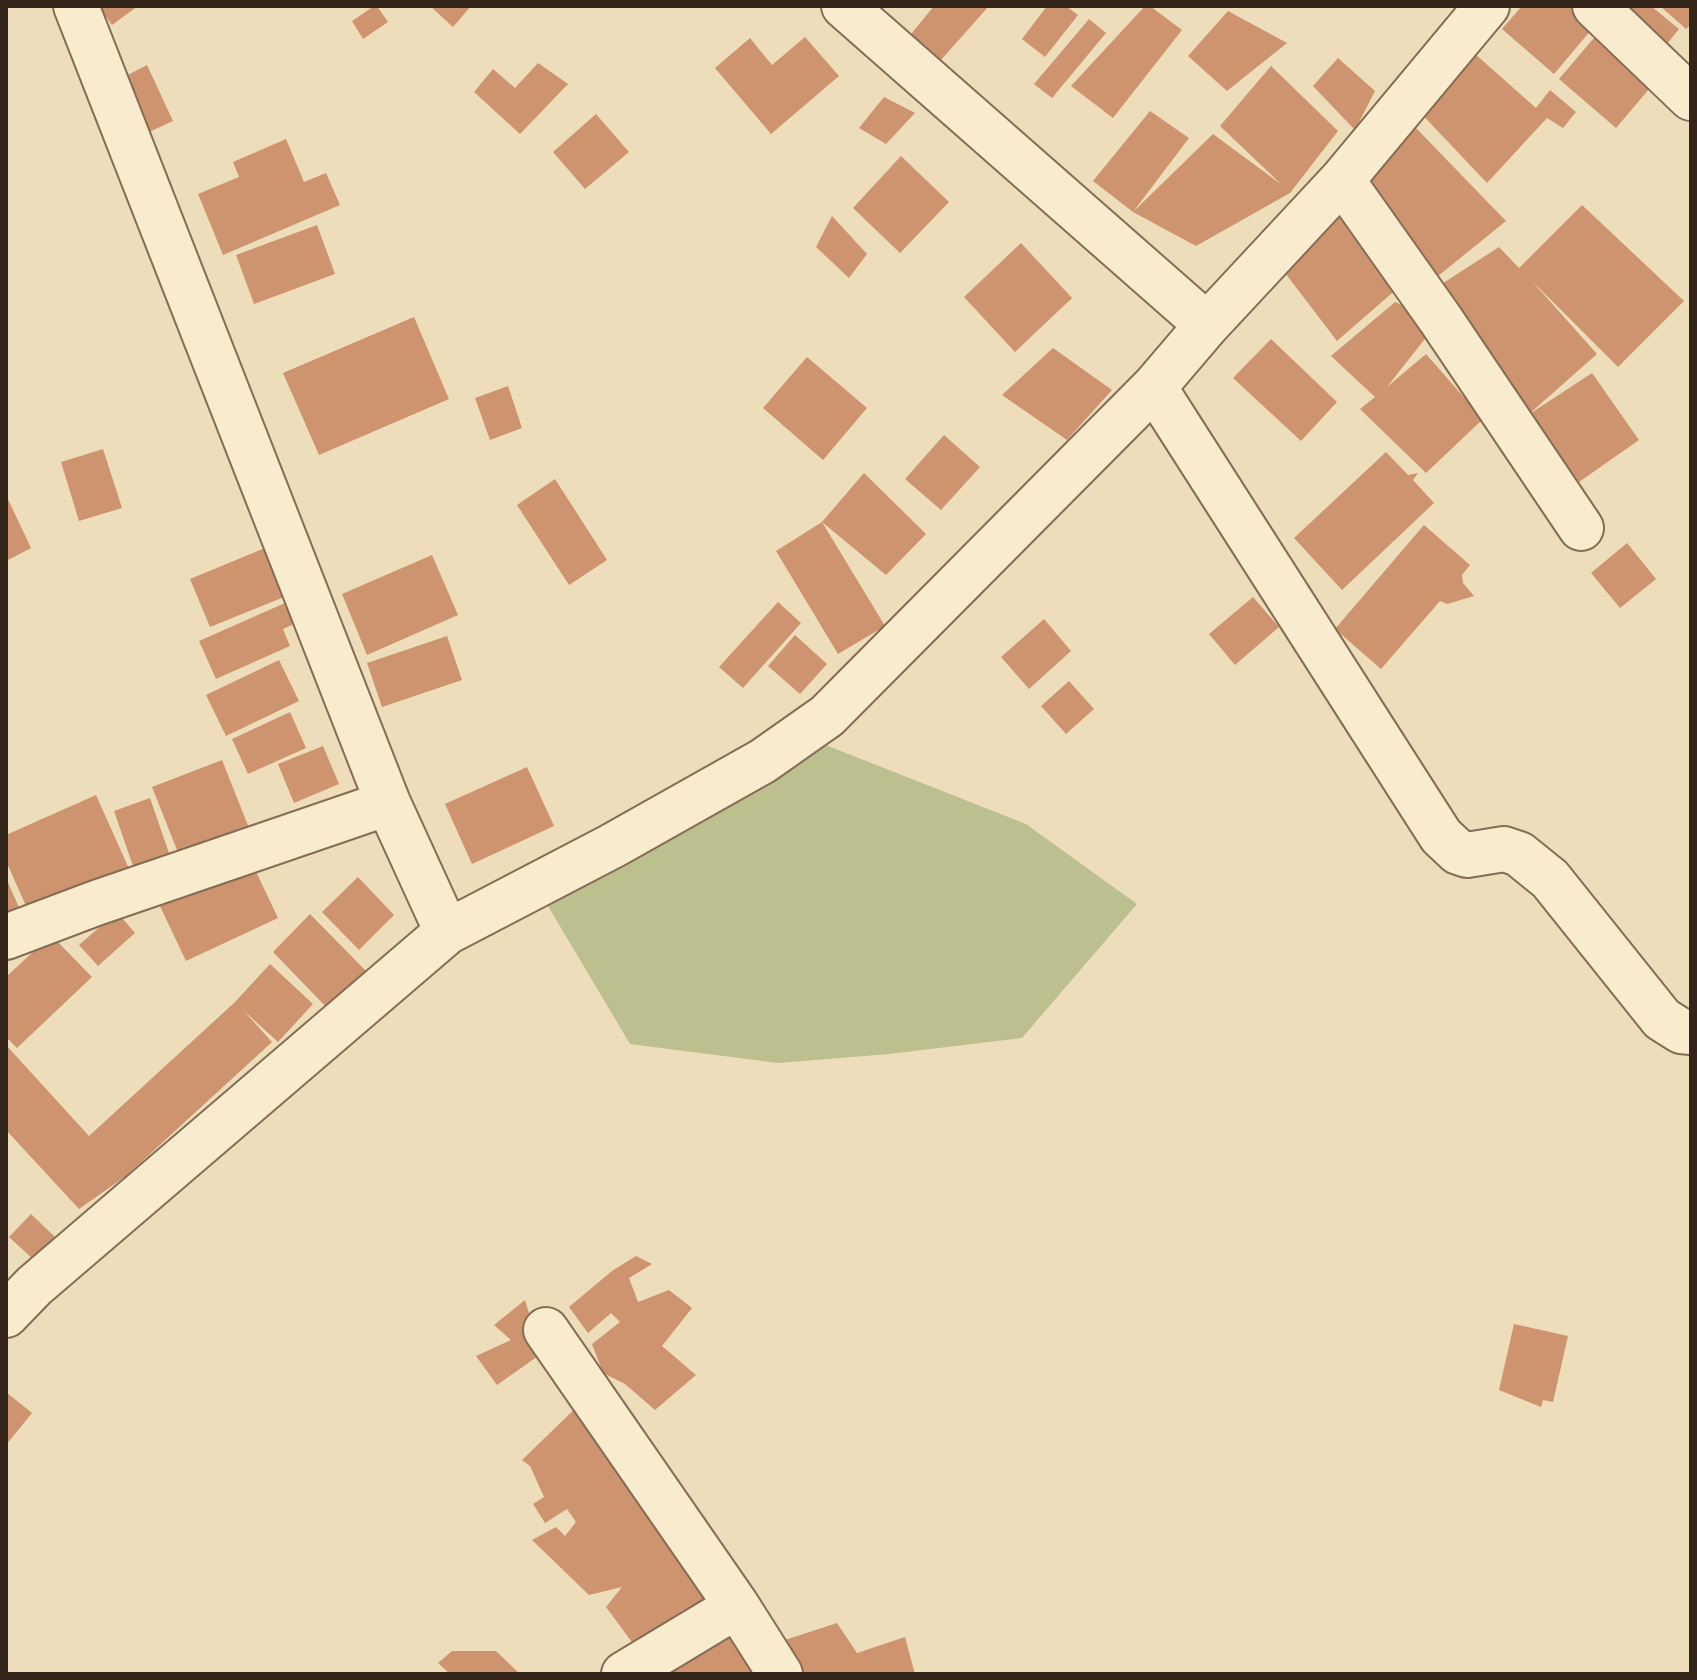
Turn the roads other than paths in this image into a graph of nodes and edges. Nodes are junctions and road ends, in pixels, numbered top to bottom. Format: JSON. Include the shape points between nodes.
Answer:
{"nodes":[{"id":1,"x":76,"y":6,"type":"edge"},
{"id":2,"x":844,"y":6,"type":"edge"},
{"id":3,"x":1487,"y":6,"type":"edge"},
{"id":4,"x":1595,"y":6,"type":"edge"},
{"id":5,"x":1691,"y":98,"type":"edge"},
{"id":6,"x":1342,"y":180,"type":"junction"},
{"id":7,"x":1207,"y":325,"type":"junction"},
{"id":8,"x":1154,"y":387,"type":"junction"},
{"id":9,"x":1581,"y":528,"type":"dead end"},
{"id":10,"x":388,"y":803,"type":"junction"},
{"id":11,"x":447,"y":932,"type":"junction"},
{"id":12,"x":6,"y":937,"type":"edge"},
{"id":13,"x":1691,"y":1032,"type":"edge"},
{"id":14,"x":6,"y":1315,"type":"edge"},
{"id":15,"x":546,"y":1330,"type":"dead end"},
{"id":16,"x":737,"y":1606,"type":"junction"},
{"id":17,"x":624,"y":1674,"type":"edge"},
{"id":18,"x":780,"y":1674,"type":"edge"}],
"edges":[{"from":1,"to":10,"type":"street"},
{"from":2,"to":7,"type":"street"},
{"from":3,"to":6,"type":"street"},
{"from":4,"to":5,"type":"street"},
{"from":6,"to":7,"type":"street"},
{"from":6,"to":9,"type":"street"},
{"from":7,"to":8,"type":"street"},
{"from":8,"to":11,"type":"street","via":[[827,716],[763,761]]},
{"from":8,"to":13,"type":"street","via":[[1441,836],[1467,855],[1504,849],[1535,865],[1662,1019]]},
{"from":10,"to":11,"type":"street"},
{"from":10,"to":12,"type":"street"},
{"from":11,"to":14,"type":"street"},
{"from":15,"to":16,"type":"street"},
{"from":16,"to":17,"type":"street"},
{"from":16,"to":18,"type":"street"}]}
